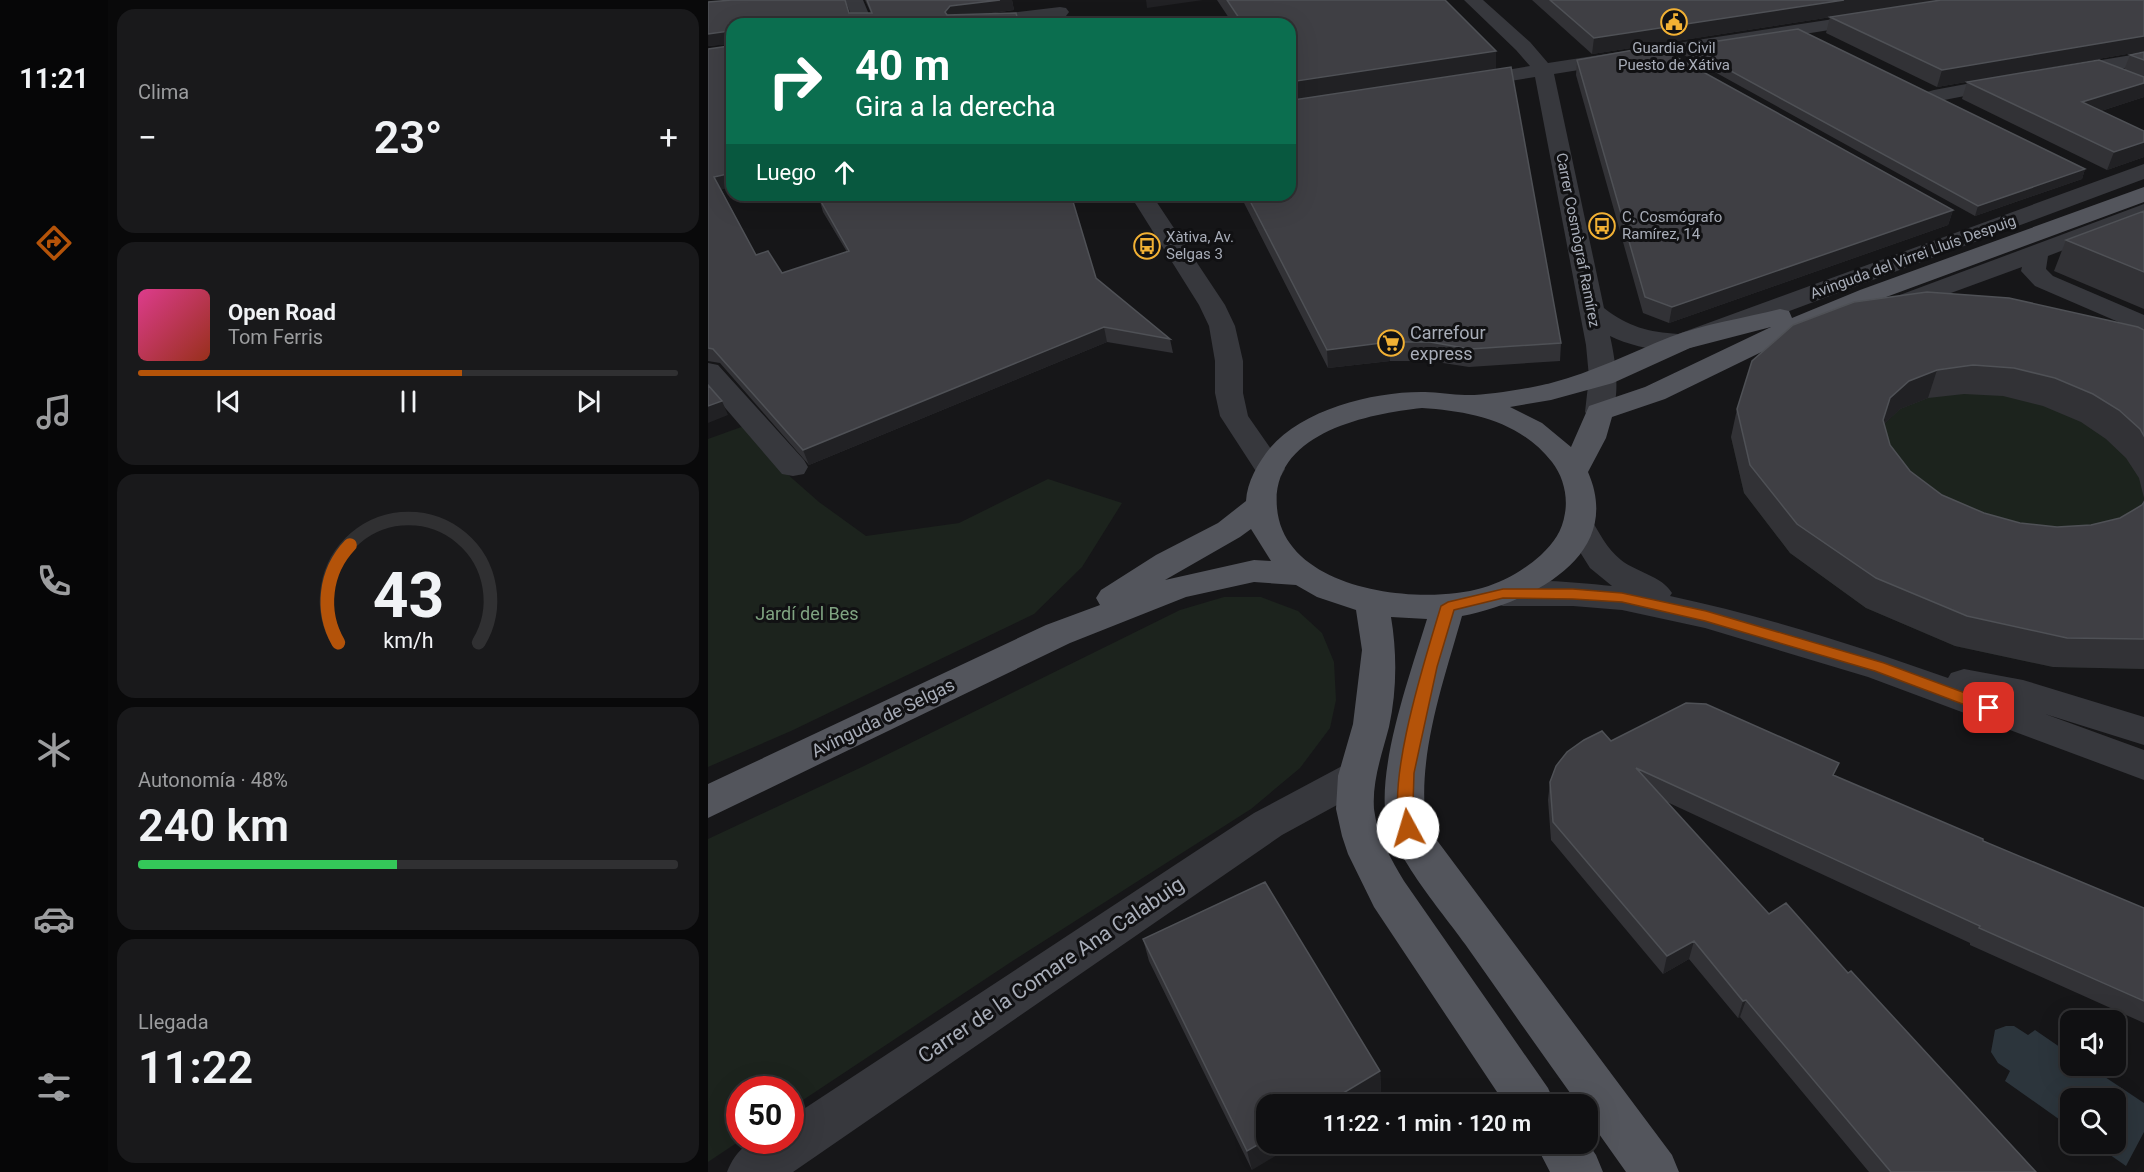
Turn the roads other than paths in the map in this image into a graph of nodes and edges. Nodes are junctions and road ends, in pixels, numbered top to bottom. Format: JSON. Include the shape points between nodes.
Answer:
{"nodes":[{"id":1,"x":854,"y":0,"type":"edge"},
{"id":2,"x":1473,"y":0,"type":"edge"},
{"id":3,"x":1060,"y":12,"type":"edge"},
{"id":4,"x":1890,"y":16,"type":"edge"},
{"id":5,"x":862,"y":18,"type":"edge"},
{"id":6,"x":1010,"y":18,"type":"edge"},
{"id":7,"x":1800,"y":30,"type":"junction"},
{"id":8,"x":1831,"y":45,"type":"edge"},
{"id":9,"x":1658,"y":52,"type":"junction"},
{"id":10,"x":2144,"y":58,"type":"edge"},
{"id":11,"x":2093,"y":67,"type":"junction"},
{"id":12,"x":1689,"y":69,"type":"edge"},
{"id":13,"x":1543,"y":70,"type":"junction"},
{"id":14,"x":2048,"y":75,"type":"edge"},
{"id":15,"x":2025,"y":79,"type":"edge"},
{"id":16,"x":2124,"y":81,"type":"edge"},
{"id":17,"x":1451,"y":84,"type":"edge"},
{"id":18,"x":1913,"y":86,"type":"edge"},
{"id":19,"x":1934,"y":96,"type":"junction"},
{"id":20,"x":1965,"y":111,"type":"edge"},
{"id":21,"x":2144,"y":171,"type":"edge"},
{"id":22,"x":2144,"y":194,"type":"edge"},
{"id":23,"x":1146,"y":201,"type":"edge"},
{"id":24,"x":2144,"y":211,"type":"edge"},
{"id":25,"x":2037,"y":252,"type":"junction"},
{"id":26,"x":1869,"y":295,"type":"junction"},
{"id":27,"x":1592,"y":311,"type":"junction"},
{"id":28,"x":2144,"y":325,"type":"edge"},
{"id":29,"x":1774,"y":335,"type":"junction"},
{"id":30,"x":1681,"y":342,"type":"junction"},
{"id":31,"x":708,"y":371,"type":"edge"},
{"id":32,"x":1603,"y":377,"type":"junction"},
{"id":33,"x":1460,"y":402,"type":"junction"},
{"id":34,"x":1599,"y":412,"type":"junction"},
{"id":35,"x":793,"y":467,"type":"dead end"},
{"id":36,"x":1270,"y":469,"type":"junction"},
{"id":37,"x":1574,"y":470,"type":"junction"},
{"id":38,"x":1261,"y":505,"type":"junction"},
{"id":39,"x":1579,"y":525,"type":"junction"},
{"id":40,"x":1303,"y":574,"type":"junction"},
{"id":41,"x":1503,"y":594,"type":"junction"},
{"id":42,"x":1372,"y":603,"type":"junction"},
{"id":43,"x":1448,"y":606,"type":"junction"},
{"id":44,"x":1706,"y":616,"type":"junction"},
{"id":45,"x":1058,"y":634,"type":"junction"},
{"id":46,"x":1879,"y":667,"type":"junction"},
{"id":47,"x":2144,"y":731,"type":"edge"},
{"id":48,"x":2144,"y":765,"type":"edge"},
{"id":49,"x":1357,"y":776,"type":"junction"},
{"id":50,"x":708,"y":802,"type":"edge"},
{"id":51,"x":1525,"y":1094,"type":"edge"},
{"id":52,"x":1567,"y":1154,"type":"edge"},
{"id":53,"x":751,"y":1172,"type":"edge"},
{"id":54,"x":1579,"y":1172,"type":"edge"},
{"id":55,"x":1655,"y":1172,"type":"edge"}],
"edges":[{"from":1,"to":5,"type":"street"},
{"from":2,"to":13,"type":"street"},
{"from":3,"to":6,"type":"street"},
{"from":4,"to":7,"type":"street"},
{"from":7,"to":8,"type":"street"},
{"from":7,"to":9,"type":"street"},
{"from":9,"to":12,"type":"street"},
{"from":9,"to":13,"type":"street"},
{"from":10,"to":11,"type":"street"},
{"from":11,"to":14,"type":"street"},
{"from":11,"to":16,"type":"street"},
{"from":13,"to":17,"type":"street"},
{"from":13,"to":27,"type":"street","name":"Carrer Cosmògraf Ramírez"},
{"from":15,"to":19,"type":"street"},
{"from":18,"to":19,"type":"street"},
{"from":19,"to":20,"type":"street"},
{"from":21,"to":30,"type":"street","name":"Avinguda del Virrei Lluís Despuig","via":[[2102,177]]},
{"from":22,"to":26,"type":"main road","name":"Avinguda del Virrei Lluís Despuig"},
{"from":23,"to":36,"type":"street","via":[[1222,326],[1234,416]]},
{"from":24,"to":25,"type":"street","name":"Avinguda del Virrei Lluís Despuig"},
{"from":25,"to":28,"type":"street","via":[[2033,271],[2044,281]]},
{"from":25,"to":29,"type":"street","name":"Avinguda del Virrei Lluís Despuig","via":[[1908,302]]},
{"from":26,"to":29,"type":"main road","name":"Avinguda del Virrei Lluís Despuig"},
{"from":26,"to":30,"type":"main road","name":"Avinguda del Virrei Lluís Despuig"},
{"from":27,"to":30,"type":"street","name":"Avinguda del Virrei Lluís Despuig","via":[[1626,334]]},
{"from":27,"to":32,"type":"street","name":"Carrer Cosmògraf Ramírez"},
{"from":29,"to":34,"type":"main road","name":"Avinguda del Virrei Lluís Despuig","via":[[1655,393]]},
{"from":30,"to":32,"type":"main road","name":"Avinguda del Virrei Lluís Despuig"},
{"from":31,"to":35,"type":"street"},
{"from":32,"to":33,"type":"main road","name":"Avinguda del Virrei Lluís Despuig","via":[[1524,397]]},
{"from":32,"to":34,"type":"street","name":"Carrer Cosmògraf Ramírez"},
{"from":33,"to":36,"type":"main road","via":[[1384,402],[1347,411],[1288,445]]},
{"from":33,"to":37,"type":"main road","via":[[1497,411],[1529,426],[1556,446]]},
{"from":34,"to":37,"type":"main road"},
{"from":36,"to":38,"type":"main road"},
{"from":37,"to":39,"type":"main road","via":[[1582,497]]},
{"from":38,"to":40,"type":"main road","via":[[1266,529],[1280,553]]},
{"from":38,"to":45,"type":"main road","name":"Avinguda de Selgas","via":[[1229,530],[1167,562]]},
{"from":39,"to":41,"type":"main road","via":[[1569,545],[1552,564]]},
{"from":39,"to":44,"type":"street","via":[[1601,562],[1621,578]]},
{"from":40,"to":42,"type":"main road","via":[[1334,591]]},
{"from":40,"to":45,"type":"main road","name":"Avinguda de Selgas","via":[[1254,571],[1179,587]]},
{"from":41,"to":43,"type":"main road"},
{"from":41,"to":44,"type":"street","via":[[1622,598]]},
{"from":42,"to":43,"type":"main road","via":[[1410,608]]},
{"from":42,"to":49,"type":"main road","via":[[1379,650],[1371,724]]},
{"from":43,"to":55,"type":"main road","via":[[1406,773],[1408,828]]},
{"from":44,"to":46,"type":"street"},
{"from":45,"to":50,"type":"main road","name":"Avinguda de Selgas"},
{"from":46,"to":47,"type":"street","via":[[2023,693]]},
{"from":46,"to":48,"type":"street"},
{"from":49,"to":51,"type":"main road","via":[[1355,809],[1362,836],[1389,894]]},
{"from":49,"to":53,"type":"street","name":"Carrer de la Comare Ana Calabuig","via":[[1268,824]]},
{"from":52,"to":54,"type":"main road"}]}
